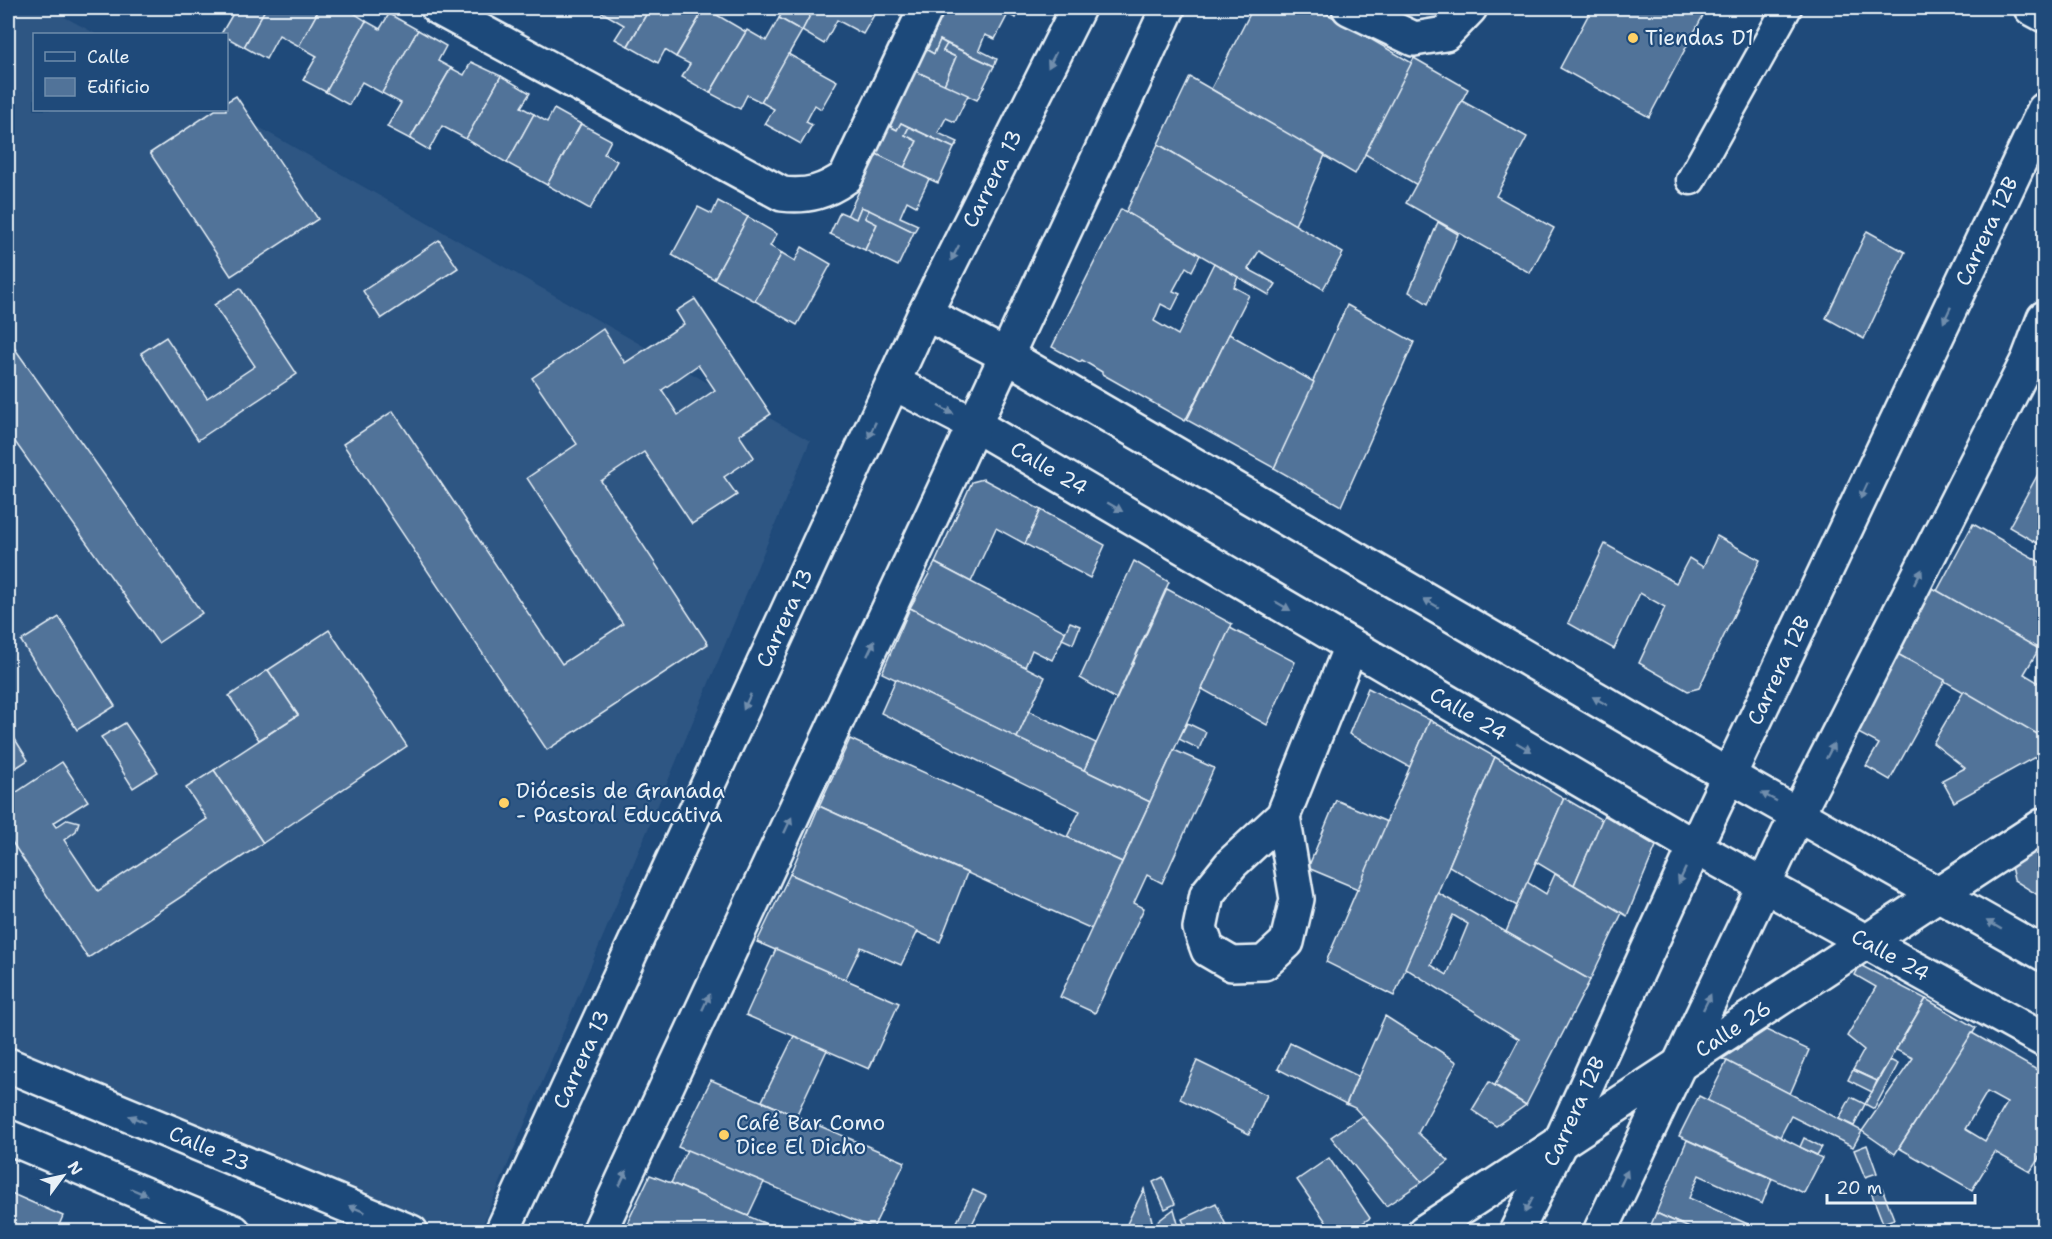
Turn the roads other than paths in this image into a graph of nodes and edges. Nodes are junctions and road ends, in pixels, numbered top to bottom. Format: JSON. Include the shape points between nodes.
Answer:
{"nodes":[{"id":1,"x":438,"y":8,"type":"edge"},
{"id":2,"x":926,"y":8,"type":"edge"},
{"id":3,"x":1078,"y":8,"type":"edge"},
{"id":4,"x":1168,"y":8,"type":"edge"},
{"id":5,"x":1349,"y":8,"type":"edge"},
{"id":6,"x":1470,"y":8,"type":"edge"},
{"id":7,"x":1786,"y":8,"type":"edge"},
{"id":8,"x":2031,"y":8,"type":"edge"},
{"id":9,"x":2044,"y":15,"type":"edge"},
{"id":10,"x":2044,"y":110,"type":"edge"},
{"id":11,"x":1691,"y":180,"type":"dead end"},
{"id":12,"x":925,"y":313,"type":"junction"},
{"id":13,"x":2044,"y":318,"type":"edge"},
{"id":14,"x":1007,"y":356,"type":"junction"},
{"id":15,"x":2036,"y":365,"type":"edge"},
{"id":16,"x":894,"y":383,"type":"junction"},
{"id":17,"x":975,"y":425,"type":"junction"},
{"id":18,"x":1351,"y":646,"type":"junction"},
{"id":19,"x":1729,"y":776,"type":"junction"},
{"id":20,"x":1798,"y":813,"type":"junction"},
{"id":21,"x":1283,"y":816,"type":"dead end"},
{"id":22,"x":2044,"y":825,"type":"edge"},
{"id":23,"x":1695,"y":847,"type":"junction"},
{"id":24,"x":1765,"y":884,"type":"junction"},
{"id":25,"x":1940,"y":894,"type":"junction"},
{"id":26,"x":1867,"y":941,"type":"junction"},
{"id":27,"x":2044,"y":954,"type":"edge"},
{"id":28,"x":2044,"y":1040,"type":"edge"},
{"id":29,"x":8,"y":1065,"type":"edge"},
{"id":30,"x":1675,"y":1068,"type":"junction"},
{"id":31,"x":8,"y":1137,"type":"edge"},
{"id":32,"x":1559,"y":1145,"type":"junction"},
{"id":33,"x":234,"y":1232,"type":"edge"},
{"id":34,"x":411,"y":1232,"type":"edge"},
{"id":35,"x":502,"y":1232,"type":"edge"},
{"id":36,"x":599,"y":1232,"type":"edge"},
{"id":37,"x":1424,"y":1232,"type":"edge"},
{"id":38,"x":1516,"y":1232,"type":"edge"},
{"id":39,"x":1599,"y":1232,"type":"edge"}],
"edges":[{"from":1,"to":2,"type":"street","via":[[782,194],[796,196],[830,189],[846,177]]},
{"from":3,"to":12,"type":"street","name":"Carrera 13","one_way":true},
{"from":4,"to":14,"type":"street"},
{"from":5,"to":6,"type":"street","via":[[1414,39],[1445,34]]},
{"from":7,"to":11,"type":"lane"},
{"from":8,"to":9,"type":"street"},
{"from":10,"to":19,"type":"street","name":"Carrera 12B","one_way":true},
{"from":12,"to":14,"type":"street"},
{"from":12,"to":16,"type":"street","name":"Carrera 13"},
{"from":13,"to":15,"type":"street"},
{"from":14,"to":17,"type":"street"},
{"from":19,"to":14,"type":"street","one_way":true},
{"from":20,"to":15,"type":"street","one_way":true},
{"from":16,"to":17,"type":"street","name":"Calle 24","one_way":true},
{"from":16,"to":35,"type":"street","name":"Carrera 13","one_way":true},
{"from":17,"to":18,"type":"street","name":"Calle 24","one_way":true},
{"from":36,"to":17,"type":"street","one_way":true},
{"from":18,"to":21,"type":"street"},
{"from":18,"to":23,"type":"street","name":"Calle 24","one_way":true},
{"from":20,"to":19,"type":"street","one_way":true},
{"from":19,"to":23,"type":"street","name":"Carrera 12B"},
{"from":20,"to":24,"type":"street"},
{"from":20,"to":25,"type":"street"},
{"from":22,"to":25,"type":"street","name":"Calle 26"},
{"from":23,"to":24,"type":"street","name":"Calle 24"},
{"from":23,"to":32,"type":"street","name":"Carrera 12B","one_way":true},
{"from":24,"to":26,"type":"street","name":"Calle 24"},
{"from":30,"to":24,"type":"street","one_way":true},
{"from":25,"to":26,"type":"street","name":"Calle 26"},
{"from":27,"to":25,"type":"street","one_way":true},
{"from":26,"to":28,"type":"street","name":"Calle 24"},
{"from":26,"to":30,"type":"street","name":"Calle 26"},
{"from":34,"to":29,"type":"street","name":"Calle 23","one_way":true},
{"from":30,"to":32,"type":"street","name":"Calle 26"},
{"from":39,"to":30,"type":"street","one_way":true},
{"from":31,"to":33,"type":"street","one_way":true},
{"from":32,"to":37,"type":"street","name":"Calle 26"},
{"from":32,"to":38,"type":"street","name":"Carrera 12B","one_way":true}]}
